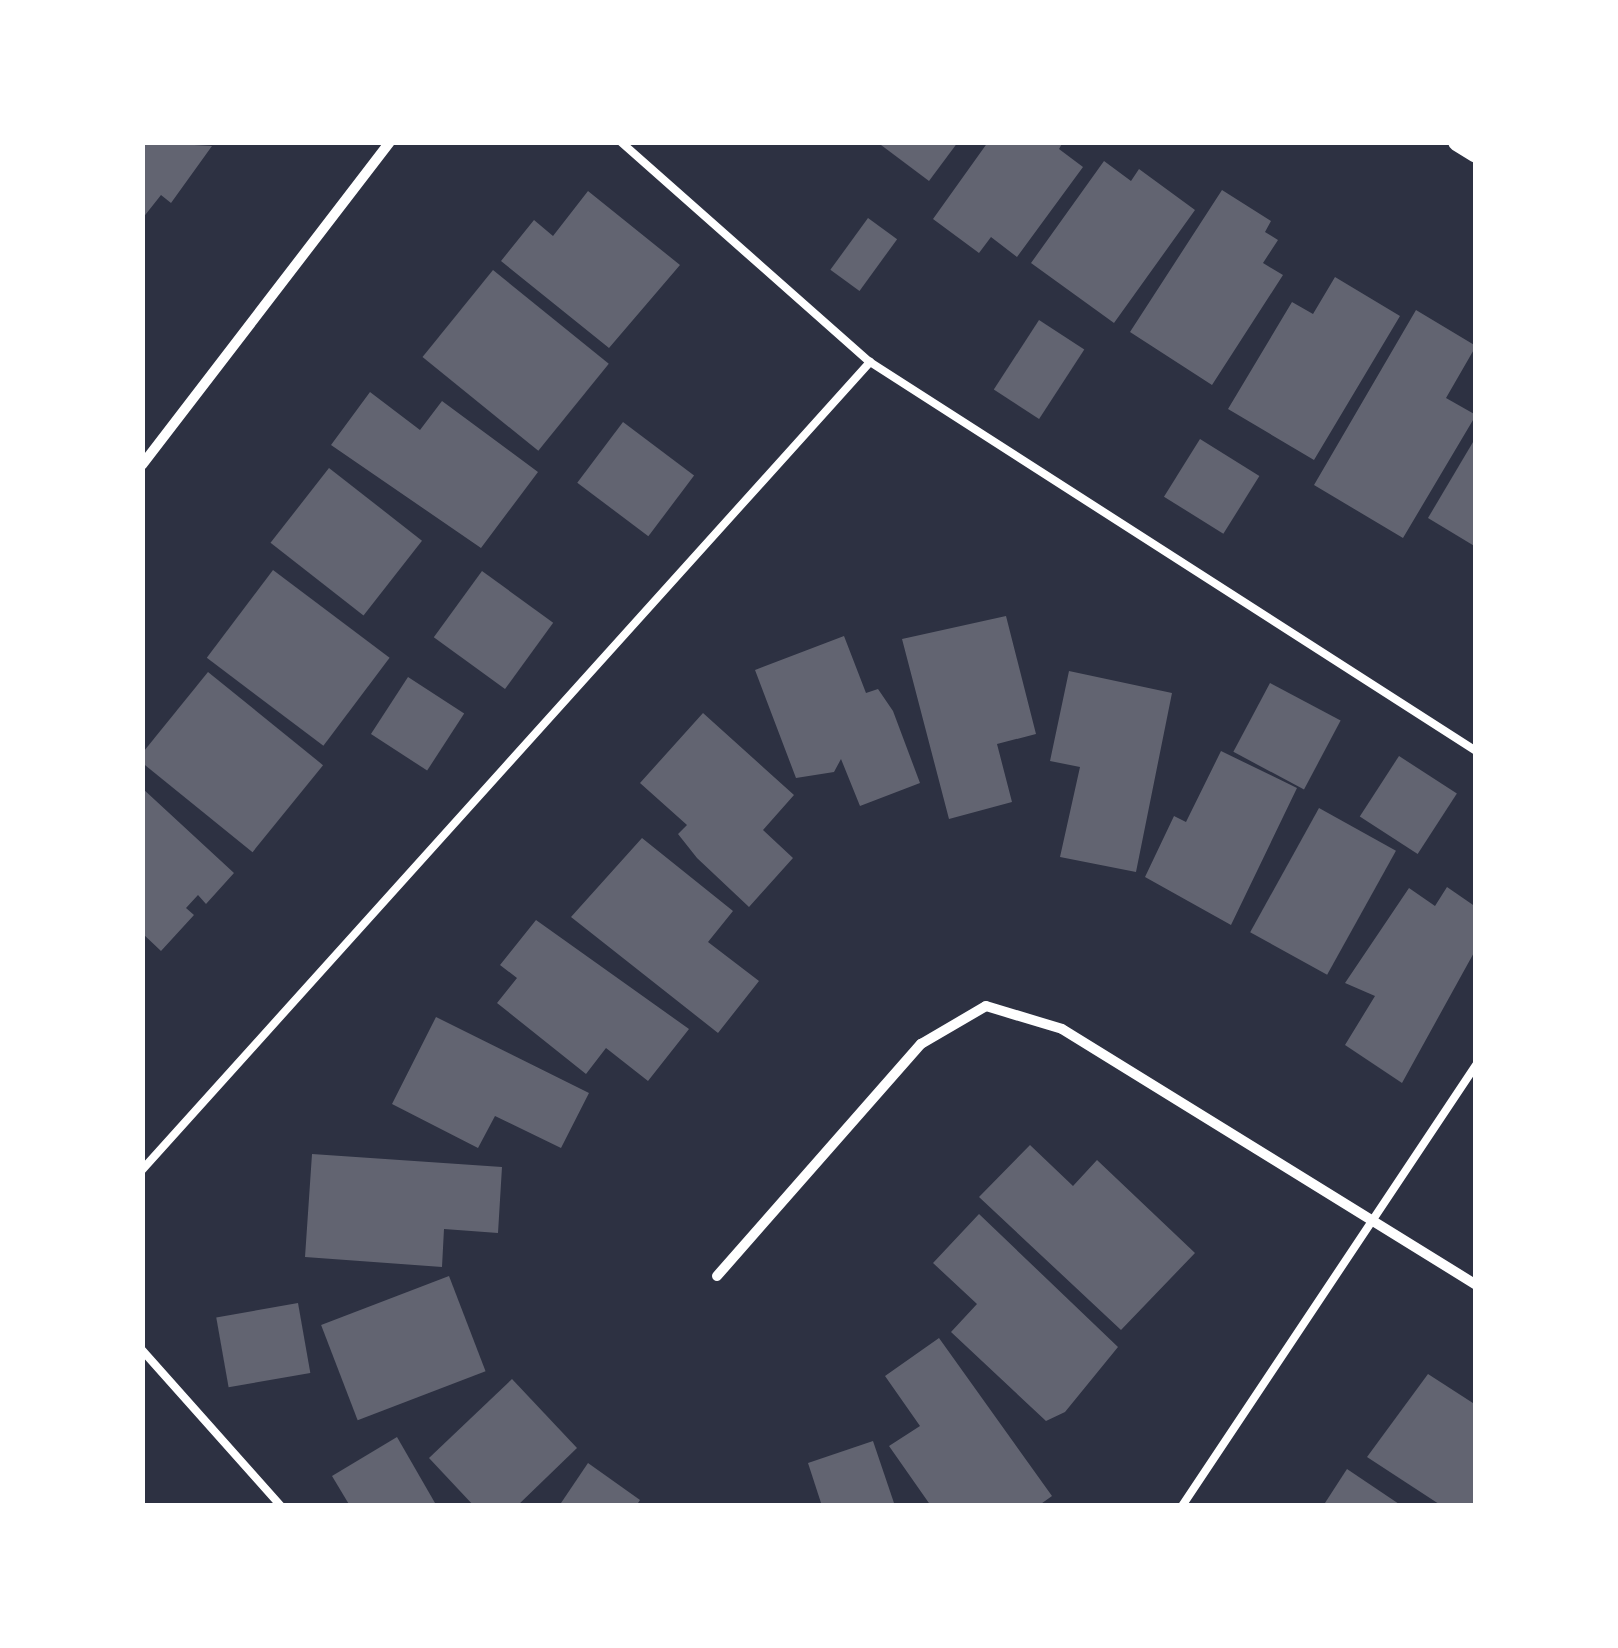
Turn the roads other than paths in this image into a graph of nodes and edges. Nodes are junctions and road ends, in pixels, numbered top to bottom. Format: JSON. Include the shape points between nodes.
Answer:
{"nodes":[{"id":1,"x":390,"y":142,"type":"edge"},
{"id":2,"x":621,"y":142,"type":"edge"},
{"id":3,"x":1458,"y":142,"type":"edge"},
{"id":4,"x":1476,"y":154,"type":"edge"},
{"id":5,"x":870,"y":362,"type":"junction"},
{"id":6,"x":142,"y":464,"type":"edge"},
{"id":7,"x":1476,"y":752,"type":"edge"},
{"id":8,"x":1476,"y":1066,"type":"edge"},
{"id":9,"x":142,"y":1170,"type":"edge"},
{"id":10,"x":1373,"y":1222,"type":"junction"},
{"id":11,"x":717,"y":1276,"type":"dead end"},
{"id":12,"x":1476,"y":1285,"type":"edge"},
{"id":13,"x":142,"y":1350,"type":"edge"},
{"id":14,"x":281,"y":1506,"type":"edge"},
{"id":15,"x":1182,"y":1506,"type":"edge"}],
"edges":[{"from":1,"to":6,"type":"street"},
{"from":2,"to":5,"type":"lane"},
{"from":3,"to":4,"type":"street"},
{"from":5,"to":7,"type":"lane"},
{"from":5,"to":9,"type":"lane"},
{"from":8,"to":10,"type":"lane"},
{"from":10,"to":11,"type":"street","via":[[1062,1029],[986,1006],[921,1044]]},
{"from":10,"to":12,"type":"street"},
{"from":10,"to":15,"type":"lane"},
{"from":13,"to":14,"type":"lane"}]}
